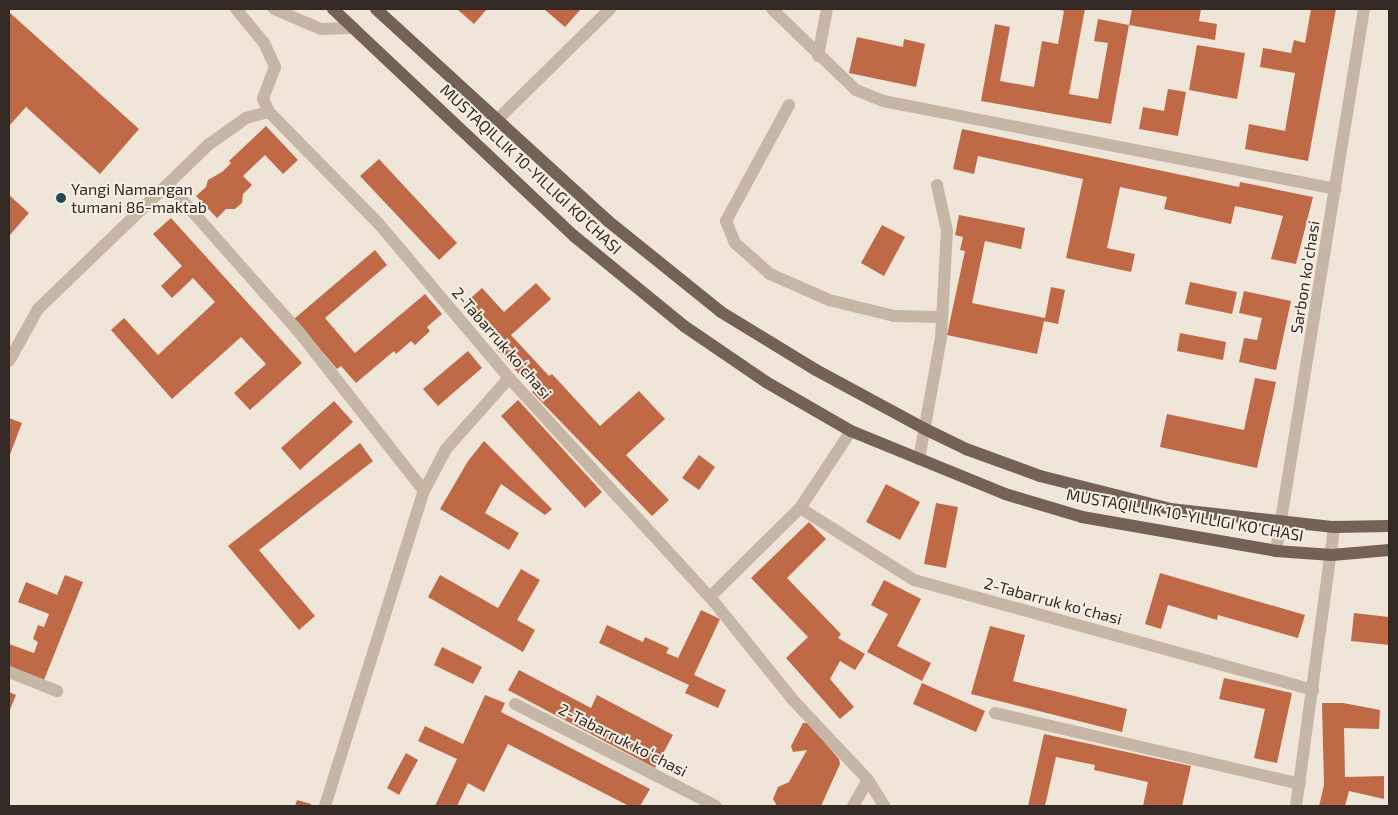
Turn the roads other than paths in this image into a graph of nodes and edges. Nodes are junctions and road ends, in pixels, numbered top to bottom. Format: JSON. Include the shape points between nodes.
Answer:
{"nodes":[{"id":1,"x":238,"y":9,"type":"edge"},
{"id":2,"x":274,"y":9,"type":"edge"},
{"id":3,"x":333,"y":9,"type":"edge"},
{"id":4,"x":376,"y":9,"type":"edge"},
{"id":5,"x":610,"y":9,"type":"edge"},
{"id":6,"x":772,"y":9,"type":"edge"},
{"id":7,"x":827,"y":9,"type":"edge"},
{"id":8,"x":1364,"y":9,"type":"edge"},
{"id":9,"x":354,"y":28,"type":"junction"},
{"id":10,"x":818,"y":56,"type":"junction"},
{"id":11,"x":789,"y":105,"type":"dead end"},
{"id":12,"x":269,"y":112,"type":"junction"},
{"id":13,"x":496,"y":121,"type":"junction"},
{"id":14,"x":168,"y":184,"type":"junction"},
{"id":15,"x":937,"y":184,"type":"dead end"},
{"id":16,"x":1336,"y":189,"type":"junction"},
{"id":17,"x":940,"y":317,"type":"junction"},
{"id":18,"x":9,"y":361,"type":"edge"},
{"id":19,"x":509,"y":378,"type":"junction"},
{"id":20,"x":925,"y":429,"type":"junction"},
{"id":21,"x":851,"y":431,"type":"junction"},
{"id":22,"x":919,"y":459,"type":"junction"},
{"id":23,"x":424,"y":491,"type":"junction"},
{"id":24,"x":800,"y":508,"type":"junction"},
{"id":25,"x":1282,"y":522,"type":"junction"},
{"id":26,"x":1389,"y":526,"type":"edge"},
{"id":27,"x":1334,"y":528,"type":"junction"},
{"id":28,"x":1389,"y":550,"type":"edge"},
{"id":29,"x":1276,"y":551,"type":"junction"},
{"id":30,"x":1332,"y":555,"type":"junction"},
{"id":31,"x":710,"y":597,"type":"junction"},
{"id":32,"x":9,"y":672,"type":"edge"},
{"id":33,"x":1313,"y":690,"type":"junction"},
{"id":34,"x":57,"y":691,"type":"dead end"},
{"id":35,"x":515,"y":704,"type":"dead end"},
{"id":36,"x":995,"y":713,"type":"dead end"},
{"id":37,"x":868,"y":780,"type":"junction"},
{"id":38,"x":1300,"y":784,"type":"junction"},
{"id":39,"x":325,"y":806,"type":"edge"},
{"id":40,"x":716,"y":806,"type":"edge"},
{"id":41,"x":853,"y":806,"type":"edge"},
{"id":42,"x":884,"y":806,"type":"edge"},
{"id":43,"x":1296,"y":806,"type":"edge"}],
"edges":[{"from":1,"to":12,"type":"street","via":[[264,43],[275,68],[263,99]]},
{"from":2,"to":9,"type":"street","via":[[321,29]]},
{"from":3,"to":9,"type":"main road","name":"MUSTAQILLIK 10-YILLIGI KO'CHASI"},
{"from":4,"to":13,"type":"main road","name":"MUSTAQILLIK 10-YILLIGI KO'CHASI"},
{"from":5,"to":13,"type":"street"},
{"from":6,"to":10,"type":"street"},
{"from":7,"to":10,"type":"street"},
{"from":8,"to":16,"type":"street","name":"Sarbon koʻchasi"},
{"from":9,"to":21,"type":"main road","name":"MUSTAQILLIK 10-YILLIGI KO'CHASI","via":[[574,236],[684,326],[766,382]]},
{"from":10,"to":16,"type":"street","via":[[856,90],[883,101]]},
{"from":11,"to":17,"type":"street","via":[[726,221],[735,243],[770,274],[829,300],[894,316]]},
{"from":12,"to":14,"type":"street","via":[[246,118],[208,146]]},
{"from":12,"to":19,"type":"street","name":"2-Tabarruk koʻchasi","via":[[379,224]]},
{"from":13,"to":20,"type":"main road","name":"MUSTAQILLIK 10-YILLIGI KO'CHASI","via":[[608,221],[722,312],[816,370]]},
{"from":14,"to":18,"type":"street","via":[[38,309]]},
{"from":14,"to":23,"type":"street","via":[[299,332]]},
{"from":15,"to":17,"type":"street","via":[[947,230]]},
{"from":16,"to":25,"type":"street","name":"Sarbon koʻchasi"},
{"from":17,"to":20,"type":"street","via":[[941,338]]},
{"from":19,"to":23,"type":"street","via":[[446,449]]},
{"from":19,"to":31,"type":"street","name":"2-Tabarruk koʻchasi"},
{"from":20,"to":22,"type":"street"},
{"from":20,"to":25,"type":"main road","name":"MUSTAQILLIK 10-YILLIGI KO'CHASI","via":[[966,449],[1040,476],[1170,509]]},
{"from":21,"to":22,"type":"main road","name":"MUSTAQILLIK 10-YILLIGI KO'CHASI"},
{"from":21,"to":24,"type":"street"},
{"from":22,"to":29,"type":"main road","name":"MUSTAQILLIK 10-YILLIGI KO'CHASI","via":[[1005,494],[1082,517]]},
{"from":23,"to":39,"type":"street"},
{"from":24,"to":31,"type":"street"},
{"from":24,"to":33,"type":"street","name":"2-Tabarruk koʻchasi","via":[[914,580]]},
{"from":25,"to":27,"type":"main road","name":"MUSTAQILLIK 10-YILLIGI KO'CHASI"},
{"from":25,"to":29,"type":"street","name":"Sarbon koʻchasi"},
{"from":26,"to":27,"type":"main road","name":"MUSTAQILLIK 10-YILLIGI KO'CHASI"},
{"from":27,"to":30,"type":"street"},
{"from":28,"to":30,"type":"main road","name":"MUSTAQILLIK 10-YILLIGI KO'CHASI"},
{"from":29,"to":30,"type":"main road","name":"MUSTAQILLIK 10-YILLIGI KO'CHASI"},
{"from":30,"to":33,"type":"street"},
{"from":31,"to":37,"type":"street","name":"2-Tabarruk koʻchasi","via":[[793,700]]},
{"from":32,"to":34,"type":"street"},
{"from":33,"to":38,"type":"street"},
{"from":35,"to":40,"type":"street","name":"2-Tabarruk koʻchasi"},
{"from":36,"to":38,"type":"street"},
{"from":37,"to":41,"type":"street"},
{"from":37,"to":42,"type":"street","name":"2-Tabarruk koʻchasi"},
{"from":38,"to":43,"type":"street"}]}
